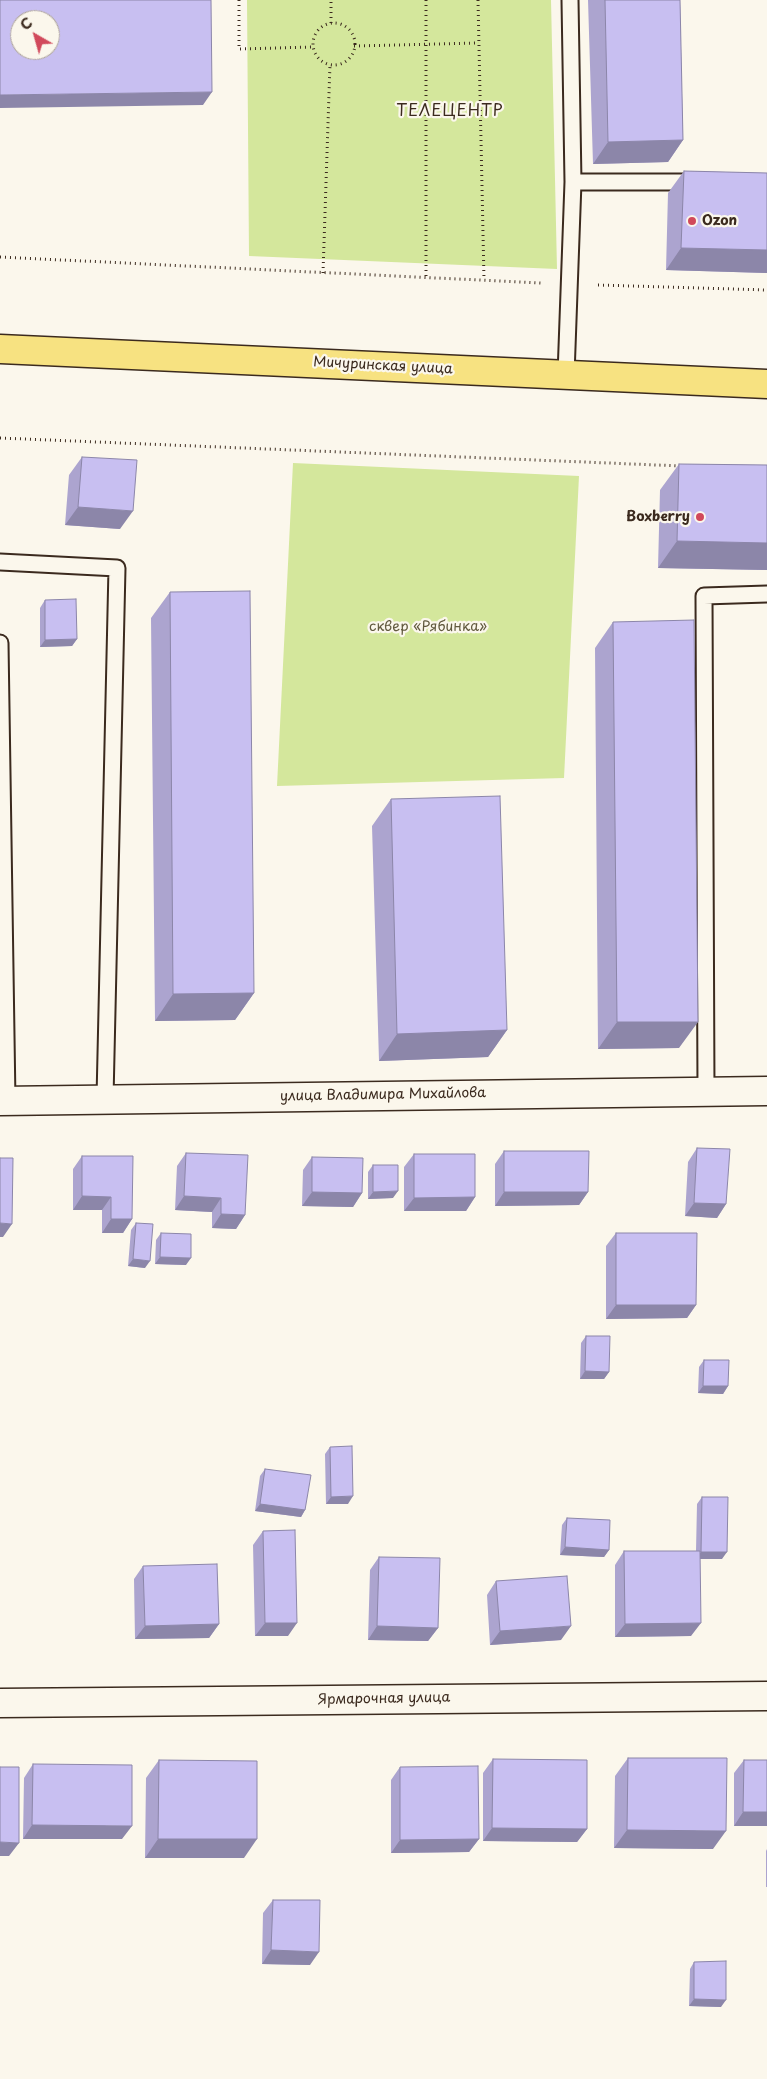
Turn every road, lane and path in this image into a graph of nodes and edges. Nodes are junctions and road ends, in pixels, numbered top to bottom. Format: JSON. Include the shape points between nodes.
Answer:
{"nodes":[{"id":1,"x":239,"y":0,"type":"edge"},
{"id":2,"x":332,"y":0,"type":"edge"},
{"id":3,"x":426,"y":0,"type":"edge"},
{"id":4,"x":478,"y":0,"type":"edge"},
{"id":5,"x":570,"y":0,"type":"edge"},
{"id":6,"x":331,"y":23,"type":"junction"},
{"id":7,"x":479,"y":42,"type":"junction"},
{"id":8,"x":426,"y":44,"type":"junction"},
{"id":9,"x":354,"y":46,"type":"junction"},
{"id":10,"x":313,"y":47,"type":"junction"},
{"id":11,"x":330,"y":64,"type":"junction"},
{"id":12,"x":573,"y":182,"type":"junction"},
{"id":13,"x":709,"y":182,"type":"edge"},
{"id":14,"x":0,"y":257,"type":"edge"},
{"id":15,"x":323,"y":273,"type":"junction"},
{"id":16,"x":426,"y":278,"type":"junction"},
{"id":17,"x":484,"y":280,"type":"junction"},
{"id":18,"x":569,"y":284,"type":"junction"},
{"id":19,"x":767,"y":290,"type":"edge"},
{"id":20,"x":0,"y":349,"type":"edge"},
{"id":21,"x":566,"y":375,"type":"junction"},
{"id":22,"x":767,"y":384,"type":"edge"},
{"id":23,"x":0,"y":438,"type":"edge"},
{"id":24,"x":688,"y":466,"type":"edge"},
{"id":25,"x":0,"y":562,"type":"edge"},
{"id":26,"x":767,"y":594,"type":"edge"},
{"id":27,"x":0,"y":643,"type":"edge"},
{"id":28,"x":767,"y":1091,"type":"edge"},
{"id":29,"x":706,"y":1092,"type":"junction"},
{"id":30,"x":105,"y":1098,"type":"junction"},
{"id":31,"x":4,"y":1101,"type":"edge"},
{"id":32,"x":767,"y":1696,"type":"edge"},
{"id":33,"x":0,"y":1703,"type":"edge"}],
"edges":[{"from":1,"to":10,"type":"path","via":[[239,49]]},
{"from":2,"to":6,"type":"path"},
{"from":3,"to":8,"type":"path"},
{"from":4,"to":7,"type":"path"},
{"from":5,"to":12,"type":"lane"},
{"from":6,"to":9,"type":"path","via":[[347,27],[353,36]]},
{"from":6,"to":10,"type":"path","via":[[318,30]]},
{"from":7,"to":8,"type":"path"},
{"from":7,"to":17,"type":"path"},
{"from":8,"to":9,"type":"path"},
{"from":8,"to":16,"type":"path"},
{"from":9,"to":11,"type":"path","via":[[346,60]]},
{"from":10,"to":11,"type":"path","via":[[320,60]]},
{"from":11,"to":15,"type":"path"},
{"from":12,"to":13,"type":"lane"},
{"from":12,"to":18,"type":"lane"},
{"from":14,"to":15,"type":"path"},
{"from":15,"to":16,"type":"path"},
{"from":16,"to":17,"type":"path"},
{"from":17,"to":18,"type":"path"},
{"from":18,"to":19,"type":"path"},
{"from":18,"to":21,"type":"lane"},
{"from":20,"to":21,"type":"main road","name":"Мичуринская улица"},
{"from":21,"to":22,"type":"main road","name":"Мичуринская улица"},
{"from":23,"to":24,"type":"path"},
{"from":25,"to":30,"type":"lane","via":[[117,568]]},
{"from":26,"to":29,"type":"lane","via":[[704,596]]},
{"from":27,"to":31,"type":"lane"},
{"from":28,"to":29,"type":"street","name":"улица Владимира Михайлова"},
{"from":29,"to":30,"type":"street","name":"улица Владимира Михайлова"},
{"from":30,"to":31,"type":"street","name":"улица Владимира Михайлова"},
{"from":32,"to":33,"type":"street","name":"Ярмарочная улица"}]}
